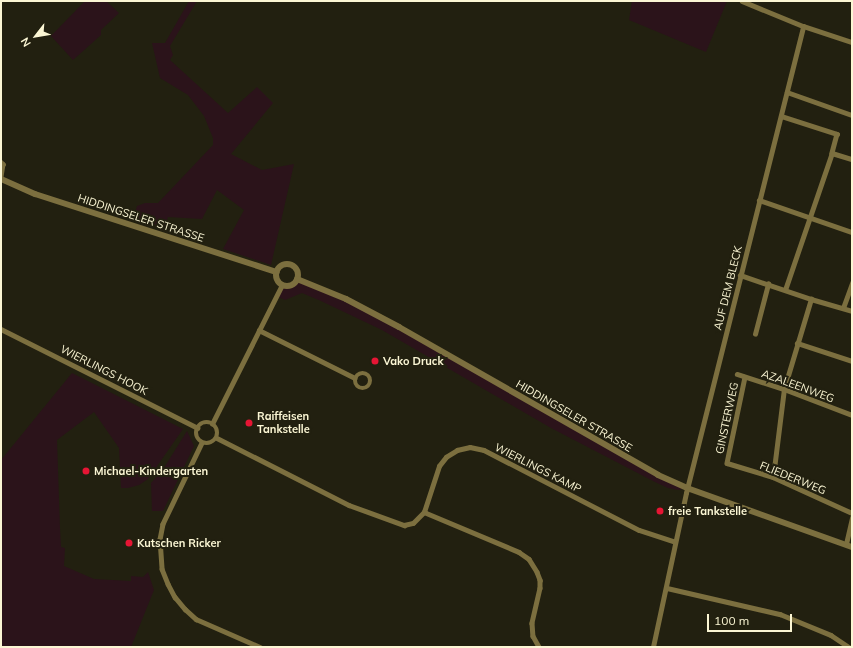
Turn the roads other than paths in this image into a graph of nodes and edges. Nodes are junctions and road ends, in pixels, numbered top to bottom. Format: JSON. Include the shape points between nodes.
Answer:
{"nodes":[{"id":1,"x":742,"y":1,"type":"edge"},
{"id":2,"x":803,"y":26,"type":"junction"},
{"id":3,"x":852,"y":42,"type":"edge"},
{"id":4,"x":787,"y":92,"type":"junction"},
{"id":5,"x":852,"y":115,"type":"edge"},
{"id":6,"x":781,"y":116,"type":"junction"},
{"id":7,"x":832,"y":153,"type":"junction"},
{"id":8,"x":852,"y":159,"type":"edge"},
{"id":9,"x":1,"y":162,"type":"edge"},
{"id":10,"x":1,"y":178,"type":"edge"},
{"id":11,"x":759,"y":200,"type":"junction"},
{"id":12,"x":811,"y":218,"type":"junction"},
{"id":13,"x":852,"y":232,"type":"edge"},
{"id":14,"x":277,"y":272,"type":"junction"},
{"id":15,"x":740,"y":275,"type":"junction"},
{"id":16,"x":297,"y":279,"type":"junction"},
{"id":17,"x":852,"y":283,"type":"edge"},
{"id":18,"x":768,"y":284,"type":"junction"},
{"id":19,"x":282,"y":285,"type":"junction"},
{"id":20,"x":786,"y":290,"type":"junction"},
{"id":21,"x":811,"y":299,"type":"junction"},
{"id":22,"x":843,"y":308,"type":"junction"},
{"id":23,"x":852,"y":311,"type":"edge"},
{"id":24,"x":1,"y":329,"type":"edge"},
{"id":25,"x":259,"y":330,"type":"junction"},
{"id":26,"x":755,"y":334,"type":"dead end"},
{"id":27,"x":797,"y":343,"type":"junction"},
{"id":28,"x":852,"y":361,"type":"edge"},
{"id":29,"x":737,"y":374,"type":"dead end"},
{"id":30,"x":745,"y":377,"type":"junction"},
{"id":31,"x":355,"y":378,"type":"dead end"},
{"id":32,"x":784,"y":389,"type":"junction"},
{"id":33,"x":852,"y":415,"type":"edge"},
{"id":34,"x":212,"y":424,"type":"junction"},
{"id":35,"x":198,"y":428,"type":"junction"},
{"id":36,"x":217,"y":438,"type":"junction"},
{"id":37,"x":202,"y":443,"type":"junction"},
{"id":38,"x":726,"y":464,"type":"joint"},
{"id":39,"x":773,"y":477,"type":"junction"},
{"id":40,"x":687,"y":488,"type":"junction"},
{"id":41,"x":424,"y":512,"type":"junction"},
{"id":42,"x":852,"y":513,"type":"edge"},
{"id":43,"x":852,"y":518,"type":"edge"},
{"id":44,"x":676,"y":542,"type":"junction"},
{"id":45,"x":849,"y":546,"type":"edge"},
{"id":46,"x":667,"y":588,"type":"junction"},
{"id":47,"x":260,"y":647,"type":"edge"},
{"id":48,"x":539,"y":647,"type":"edge"},
{"id":49,"x":653,"y":647,"type":"edge"},
{"id":50,"x":849,"y":647,"type":"edge"}],
"edges":[{"from":1,"to":2,"type":"street"},
{"from":2,"to":3,"type":"street"},
{"from":2,"to":4,"type":"street","name":"AUF DEM BLECK"},
{"from":4,"to":5,"type":"street"},
{"from":4,"to":6,"type":"street","name":"AUF DEM BLECK"},
{"from":6,"to":7,"type":"street","via":[[837,134]]},
{"from":6,"to":11,"type":"street","name":"AUF DEM BLECK"},
{"from":7,"to":8,"type":"street"},
{"from":7,"to":12,"type":"street"},
{"from":9,"to":10,"type":"street"},
{"from":10,"to":14,"type":"street","name":"HIDDINGSELER STRASSE","via":[[35,194]]},
{"from":11,"to":12,"type":"street"},
{"from":11,"to":15,"type":"street","name":"AUF DEM BLECK"},
{"from":12,"to":13,"type":"street"},
{"from":12,"to":20,"type":"street"},
{"from":14,"to":16,"type":"street","via":[[282,266],[289,265],[296,269]]},
{"from":14,"to":19,"type":"street","via":[[277,280]]},
{"from":15,"to":18,"type":"street"},
{"from":15,"to":40,"type":"street","name":"AUF DEM BLECK"},
{"from":16,"to":19,"type":"street","via":[[291,286]]},
{"from":16,"to":40,"type":"street","name":"HIDDINGSELER STRASSE","via":[[346,299],[399,327],[658,475]]},
{"from":17,"to":22,"type":"street"},
{"from":18,"to":20,"type":"street"},
{"from":18,"to":26,"type":"street"},
{"from":19,"to":25,"type":"street"},
{"from":20,"to":21,"type":"street"},
{"from":21,"to":22,"type":"street"},
{"from":21,"to":27,"type":"street"},
{"from":22,"to":23,"type":"street"},
{"from":24,"to":35,"type":"street","name":"WIERLINGS HOOK"},
{"from":25,"to":31,"type":"street"},
{"from":25,"to":34,"type":"street"},
{"from":27,"to":28,"type":"street"},
{"from":27,"to":32,"type":"street"},
{"from":29,"to":30,"type":"street","name":"AZALEENWEG"},
{"from":30,"to":32,"type":"street","name":"AZALEENWEG"},
{"from":30,"to":38,"type":"street","name":"GINSTERWEG"},
{"from":32,"to":33,"type":"street","name":"AZALEENWEG"},
{"from":32,"to":39,"type":"street"},
{"from":34,"to":35,"type":"street","via":[[204,423]]},
{"from":34,"to":36,"type":"street","via":[[217,430]]},
{"from":35,"to":37,"type":"street","via":[[197,436]]},
{"from":36,"to":37,"type":"street","via":[[212,443]]},
{"from":36,"to":41,"type":"street","via":[[349,505],[404,525],[413,523]]},
{"from":37,"to":47,"type":"street","via":[[163,524],[160,539],[162,569],[175,597],[196,619]]},
{"from":38,"to":39,"type":"street","name":"FLIEDERWEG"},
{"from":39,"to":42,"type":"street","name":"FLIEDERWEG"},
{"from":40,"to":44,"type":"street","name":"AUF DEM BLECK"},
{"from":40,"to":45,"type":"street","name":"HIDDINGSELER STRASSE"},
{"from":41,"to":44,"type":"street","name":"WIERLINGS KAMP","via":[[439,466],[446,457],[470,446],[484,450],[639,530]]},
{"from":41,"to":48,"type":"street","via":[[519,552],[529,559],[540,580],[532,623],[533,636]]},
{"from":43,"to":45,"type":"street"},
{"from":44,"to":46,"type":"street","name":"AUF DEM BLECK"},
{"from":46,"to":49,"type":"street","name":"AUF DEM BLECK"},
{"from":46,"to":50,"type":"street","via":[[780,614],[830,634]]}]}
